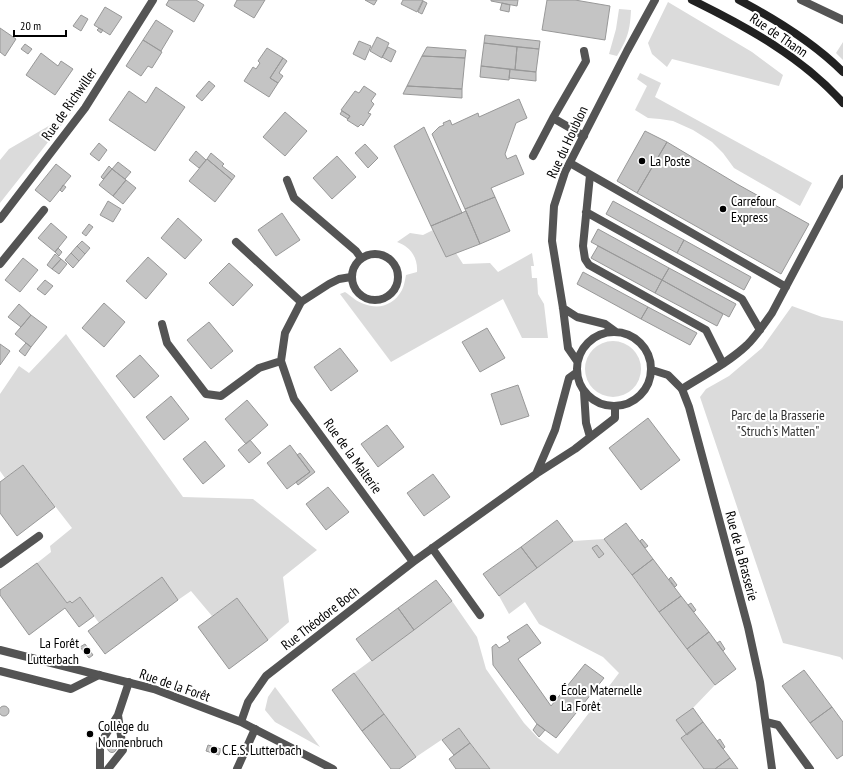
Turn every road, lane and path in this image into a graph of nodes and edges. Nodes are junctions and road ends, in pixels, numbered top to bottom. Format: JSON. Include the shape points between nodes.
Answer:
{"nodes":[{"id":1,"x":153,"y":0,"type":"edge"},
{"id":2,"x":655,"y":0,"type":"edge"},
{"id":3,"x":692,"y":0,"type":"edge"},
{"id":4,"x":739,"y":0,"type":"edge"},
{"id":5,"x":801,"y":0,"type":"edge"},
{"id":6,"x":843,"y":20,"type":"edge"},
{"id":7,"x":584,"y":51,"type":"dead end"},
{"id":8,"x":843,"y":72,"type":"edge"},
{"id":9,"x":843,"y":103,"type":"edge"},
{"id":10,"x":553,"y":118,"type":"junction"},
{"id":11,"x":584,"y":136,"type":"junction"},
{"id":12,"x":533,"y":156,"type":"dead end"},
{"id":13,"x":570,"y":164,"type":"junction"},
{"id":14,"x":590,"y":175,"type":"junction"},
{"id":15,"x":843,"y":179,"type":"edge"},
{"id":16,"x":287,"y":180,"type":"dead end"},
{"id":17,"x":44,"y":210,"type":"dead end"},
{"id":18,"x":586,"y":212,"type":"junction"},
{"id":19,"x":0,"y":219,"type":"edge"},
{"id":20,"x":236,"y":242,"type":"dead end"},
{"id":21,"x":361,"y":258,"type":"junction"},
{"id":22,"x":0,"y":264,"type":"edge"},
{"id":23,"x":351,"y":277,"type":"junction"},
{"id":24,"x":786,"y":287,"type":"junction"},
{"id":25,"x":301,"y":302,"type":"junction"},
{"id":26,"x":563,"y":308,"type":"junction"},
{"id":27,"x":162,"y":324,"type":"dead end"},
{"id":28,"x":760,"y":330,"type":"junction"},
{"id":29,"x":616,"y":332,"type":"junction"},
{"id":30,"x":281,"y":361,"type":"junction"},
{"id":31,"x":577,"y":361,"type":"junction"},
{"id":32,"x":723,"y":364,"type":"junction"},
{"id":33,"x":652,"y":370,"type":"junction"},
{"id":34,"x":576,"y":374,"type":"junction"},
{"id":35,"x":682,"y":389,"type":"junction"},
{"id":36,"x":584,"y":392,"type":"junction"},
{"id":37,"x":615,"y":407,"type":"junction"},
{"id":38,"x":590,"y":437,"type":"junction"},
{"id":39,"x":536,"y":474,"type":"junction"},
{"id":40,"x":38,"y":536,"type":"dead end"},
{"id":41,"x":432,"y":548,"type":"junction"},
{"id":42,"x":413,"y":562,"type":"junction"},
{"id":43,"x":0,"y":564,"type":"edge"},
{"id":44,"x":480,"y":615,"type":"dead end"},
{"id":45,"x":0,"y":650,"type":"edge"},
{"id":46,"x":0,"y":671,"type":"edge"},
{"id":47,"x":100,"y":674,"type":"junction"},
{"id":48,"x":129,"y":682,"type":"junction"},
{"id":49,"x":118,"y":715,"type":"junction"},
{"id":50,"x":241,"y":722,"type":"junction"},
{"id":51,"x":766,"y":722,"type":"junction"},
{"id":52,"x":255,"y":729,"type":"junction"},
{"id":53,"x":100,"y":769,"type":"edge"},
{"id":54,"x":108,"y":769,"type":"edge"},
{"id":55,"x":237,"y":769,"type":"edge"},
{"id":56,"x":333,"y":769,"type":"edge"},
{"id":57,"x":772,"y":769,"type":"edge"},
{"id":58,"x":810,"y":769,"type":"edge"}],
"edges":[{"from":1,"to":19,"type":"street","name":"Rue de Richwiller","via":[[85,108]]},
{"from":2,"to":11,"type":"street","name":"Rue du Houblon"},
{"from":3,"to":9,"type":"main road","name":"Rue de Thann","via":[[763,38],[816,77]]},
{"from":4,"to":8,"type":"main road","name":"Rue de Thann","via":[[792,30],[826,55]]},
{"from":5,"to":6,"type":"street"},
{"from":7,"to":10,"type":"street","via":[[586,61]]},
{"from":10,"to":11,"type":"street"},
{"from":10,"to":12,"type":"street"},
{"from":11,"to":13,"type":"street","name":"Rue du Houblon"},
{"from":13,"to":14,"type":"street"},
{"from":13,"to":26,"type":"street","name":"Rue du Houblon","via":[[554,206],[552,225],[552,242]]},
{"from":14,"to":18,"type":"street"},
{"from":14,"to":24,"type":"street"},
{"from":15,"to":24,"type":"street"},
{"from":16,"to":21,"type":"street","via":[[294,198]]},
{"from":17,"to":22,"type":"street"},
{"from":18,"to":28,"type":"street","via":[[742,299]]},
{"from":18,"to":32,"type":"street","via":[[583,246],[589,266],[706,330]]},
{"from":20,"to":25,"type":"street"},
{"from":21,"to":23,"type":"street","via":[[354,267]]},
{"from":21,"to":23,"type":"street","via":[[370,254],[381,255],[390,260],[399,278],[396,288],[389,296],[379,301],[369,300],[354,288]]},
{"from":23,"to":25,"type":"street","name":"Rue de la Malterie","via":[[329,284]]},
{"from":24,"to":28,"type":"street"},
{"from":25,"to":30,"type":"street","name":"Rue de la Malterie","via":[[285,333]]},
{"from":26,"to":29,"type":"street","via":[[578,317],[605,324]]},
{"from":26,"to":31,"type":"street","name":"Rue du Houblon","via":[[568,348]]},
{"from":27,"to":30,"type":"street","via":[[167,343],[206,394],[222,396],[259,368]]},
{"from":28,"to":32,"type":"street","via":[[748,344]]},
{"from":29,"to":31,"type":"street","via":[[605,333],[591,340]]},
{"from":29,"to":33,"type":"street","via":[[627,334],[645,348]]},
{"from":30,"to":42,"type":"street","name":"Rue de la Malterie","via":[[294,399]]},
{"from":31,"to":34,"type":"street"},
{"from":32,"to":35,"type":"street"},
{"from":33,"to":35,"type":"street","name":"Rue de la Brasserie","via":[[668,375]]},
{"from":33,"to":37,"type":"street","via":[[650,382],[636,400]]},
{"from":34,"to":36,"type":"street"},
{"from":34,"to":39,"type":"street","via":[[569,378],[555,430]]},
{"from":35,"to":51,"type":"street","name":"Rue de la Brasserie","via":[[748,627]]},
{"from":36,"to":37,"type":"street","via":[[603,406]]},
{"from":36,"to":38,"type":"street","via":[[586,423]]},
{"from":37,"to":38,"type":"street","name":"Rue Théodore Boch","via":[[615,418]]},
{"from":38,"to":39,"type":"street","name":"Rue Théodore Boch"},
{"from":39,"to":41,"type":"street","name":"Rue Théodore Boch"},
{"from":40,"to":43,"type":"street"},
{"from":41,"to":42,"type":"street","name":"Rue Théodore Boch"},
{"from":41,"to":44,"type":"street"},
{"from":42,"to":50,"type":"street","name":"Rue Théodore Boch","via":[[266,676],[248,702]]},
{"from":45,"to":47,"type":"street","name":"Rue de la Forêt"},
{"from":46,"to":47,"type":"street","via":[[71,690]]},
{"from":47,"to":48,"type":"street","name":"Rue de la Forêt"},
{"from":48,"to":49,"type":"street"},
{"from":48,"to":50,"type":"street","name":"Rue de la Forêt"},
{"from":49,"to":53,"type":"street","via":[[100,744]]},
{"from":49,"to":54,"type":"street","via":[[123,750]]},
{"from":50,"to":52,"type":"street","name":"Rue de la Forêt"},
{"from":51,"to":57,"type":"street","name":"Rue de la Brasserie"},
{"from":51,"to":58,"type":"street","via":[[778,725]]},
{"from":52,"to":55,"type":"street"},
{"from":52,"to":56,"type":"street","name":"Rue de la Forêt"}]}
